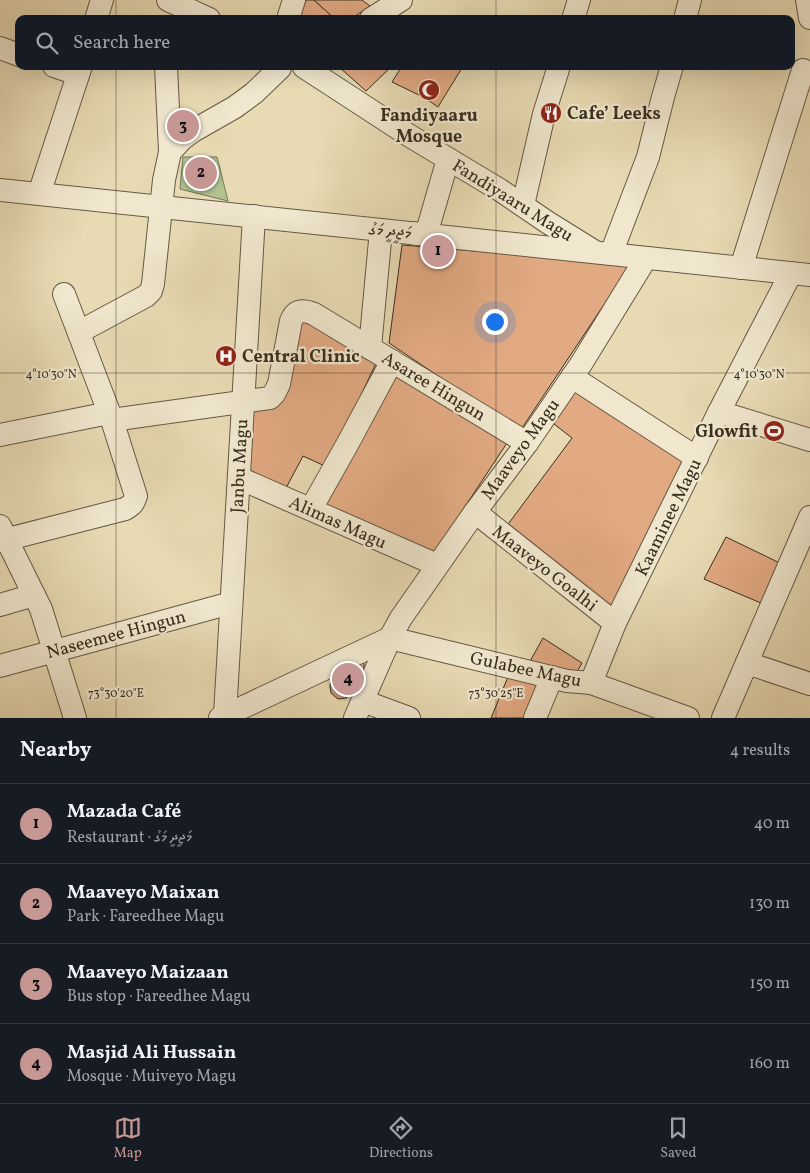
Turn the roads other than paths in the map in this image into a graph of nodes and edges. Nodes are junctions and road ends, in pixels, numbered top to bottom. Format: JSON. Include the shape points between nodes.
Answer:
{"nodes":[{"id":1,"x":102,"y":0,"type":"edge"},
{"id":2,"x":163,"y":0,"type":"edge"},
{"id":3,"x":168,"y":0,"type":"edge"},
{"id":4,"x":294,"y":0,"type":"edge"},
{"id":5,"x":401,"y":0,"type":"edge"},
{"id":6,"x":579,"y":0,"type":"edge"},
{"id":7,"x":690,"y":0,"type":"edge"},
{"id":8,"x":807,"y":0,"type":"edge"},
{"id":9,"x":203,"y":11,"type":"edge"},
{"id":10,"x":97,"y":15,"type":"edge"},
{"id":11,"x":164,"y":15,"type":"edge"},
{"id":12,"x":289,"y":15,"type":"edge"},
{"id":13,"x":377,"y":15,"type":"edge"},
{"id":14,"x":574,"y":15,"type":"edge"},
{"id":15,"x":686,"y":15,"type":"edge"},
{"id":16,"x":810,"y":18,"type":"edge"},
{"id":17,"x":0,"y":48,"type":"edge"},
{"id":18,"x":15,"y":54,"type":"edge"},
{"id":19,"x":79,"y":70,"type":"edge"},
{"id":20,"x":166,"y":70,"type":"edge"},
{"id":21,"x":277,"y":70,"type":"edge"},
{"id":22,"x":284,"y":70,"type":"edge"},
{"id":23,"x":298,"y":70,"type":"edge"},
{"id":24,"x":309,"y":70,"type":"edge"},
{"id":25,"x":558,"y":70,"type":"edge"},
{"id":26,"x":671,"y":70,"type":"edge"},
{"id":27,"x":801,"y":70,"type":"edge"},
{"id":28,"x":170,"y":152,"type":"junction"},
{"id":29,"x":448,"y":159,"type":"junction"},
{"id":30,"x":0,"y":190,"type":"edge"},
{"id":31,"x":39,"y":194,"type":"junction"},
{"id":32,"x":523,"y":205,"type":"junction"},
{"id":33,"x":162,"y":207,"type":"junction"},
{"id":34,"x":254,"y":216,"type":"junction"},
{"id":35,"x":292,"y":216,"type":"dead end"},
{"id":36,"x":381,"y":230,"type":"junction"},
{"id":37,"x":426,"y":235,"type":"junction"},
{"id":38,"x":603,"y":253,"type":"junction"},
{"id":39,"x":646,"y":258,"type":"junction"},
{"id":40,"x":740,"y":268,"type":"junction"},
{"id":41,"x":800,"y":274,"type":"edge"},
{"id":42,"x":64,"y":294,"type":"dead end"},
{"id":43,"x":78,"y":332,"type":"junction"},
{"id":44,"x":370,"y":348,"type":"junction"},
{"id":45,"x":392,"y":361,"type":"junction"},
{"id":46,"x":572,"y":377,"type":"junction"},
{"id":47,"x":243,"y":402,"type":"junction"},
{"id":48,"x":719,"y":412,"type":"junction"},
{"id":49,"x":110,"y":417,"type":"junction"},
{"id":50,"x":0,"y":435,"type":"edge"},
{"id":51,"x":810,"y":440,"type":"edge"},
{"id":52,"x":527,"y":443,"type":"junction"},
{"id":53,"x":697,"y":458,"type":"junction"},
{"id":54,"x":239,"y":478,"type":"junction"},
{"id":55,"x":311,"y":509,"type":"junction"},
{"id":56,"x":474,"y":512,"type":"junction"},
{"id":57,"x":810,"y":516,"type":"edge"},
{"id":58,"x":2,"y":535,"type":"edge"},
{"id":59,"x":437,"y":565,"type":"junction"},
{"id":60,"x":34,"y":595,"type":"junction"},
{"id":61,"x":232,"y":603,"type":"junction"},
{"id":62,"x":0,"y":605,"type":"edge"},
{"id":63,"x":615,"y":623,"type":"junction"},
{"id":64,"x":390,"y":638,"type":"junction"},
{"id":65,"x":54,"y":651,"type":"junction"},
{"id":66,"x":747,"y":663,"type":"junction"},
{"id":67,"x":0,"y":666,"type":"edge"},
{"id":68,"x":552,"y":677,"type":"junction"},
{"id":69,"x":591,"y":684,"type":"junction"},
{"id":70,"x":810,"y":684,"type":"edge"},
{"id":71,"x":359,"y":709,"type":"edge"},
{"id":72,"x":222,"y":717,"type":"edge"},
{"id":73,"x":75,"y":718,"type":"edge"},
{"id":74,"x":409,"y":718,"type":"edge"},
{"id":75,"x":535,"y":718,"type":"edge"},
{"id":76,"x":688,"y":718,"type":"edge"},
{"id":77,"x":723,"y":718,"type":"edge"}],
"edges":[{"from":1,"to":10,"type":"street"},
{"from":2,"to":11,"type":"street"},
{"from":3,"to":9,"type":"street"},
{"from":4,"to":12,"type":"street"},
{"from":5,"to":13,"type":"street"},
{"from":6,"to":14,"type":"street"},
{"from":7,"to":15,"type":"street"},
{"from":8,"to":16,"type":"street"},
{"from":17,"to":18,"type":"street"},
{"from":19,"to":31,"type":"street"},
{"from":20,"to":28,"type":"street"},
{"from":21,"to":28,"type":"street","via":[[254,93],[193,131]]},
{"from":22,"to":23,"type":"street"},
{"from":24,"to":29,"type":"street","name":"Fandiyaaru Magu"},
{"from":25,"to":32,"type":"street"},
{"from":26,"to":38,"type":"street","via":[[648,157]]},
{"from":27,"to":40,"type":"street"},
{"from":28,"to":33,"type":"street"},
{"from":29,"to":32,"type":"street","name":"Fandiyaaru Magu"},
{"from":29,"to":37,"type":"street"},
{"from":30,"to":31,"type":"street","name":"މަޖީދީ މަގު"},
{"from":31,"to":33,"type":"street","name":"މަޖީދީ މަގު"},
{"from":32,"to":38,"type":"street","name":"Fandiyaaru Magu"},
{"from":33,"to":34,"type":"street","name":"މަޖީދީ މަގު"},
{"from":33,"to":43,"type":"street","via":[[152,291]]},
{"from":34,"to":36,"type":"street","name":"މަޖީދީ މަގު"},
{"from":34,"to":47,"type":"street","name":"Janbu Magu"},
{"from":35,"to":37,"type":"street"},
{"from":36,"to":37,"type":"street","name":"މަޖީދީ މަގު"},
{"from":36,"to":44,"type":"street"},
{"from":37,"to":38,"type":"street","name":"މަޖީދީ މަގު"},
{"from":38,"to":39,"type":"street","name":"މަޖީދީ މަގު"},
{"from":39,"to":40,"type":"street","name":"މަޖީދީ މަގު"},
{"from":39,"to":46,"type":"street","name":"Maaveyo Magu"},
{"from":40,"to":41,"type":"street","name":"މަޖީދީ މަގު"},
{"from":41,"to":48,"type":"street","name":"Kaaminee Magu"},
{"from":42,"to":43,"type":"street"},
{"from":43,"to":49,"type":"street"},
{"from":44,"to":45,"type":"street","name":"Asaree Hingun"},
{"from":44,"to":47,"type":"street","name":"Asaree Hingun","via":[[314,314],[299,311],[291,321],[279,384],[274,394],[270,398]]},
{"from":45,"to":52,"type":"street","name":"Asaree Hingun"},
{"from":45,"to":55,"type":"street"},
{"from":46,"to":52,"type":"street","name":"Maaveyo Magu"},
{"from":46,"to":53,"type":"street"},
{"from":47,"to":49,"type":"street","name":"Asaree Hingun"},
{"from":47,"to":54,"type":"street","name":"Janbu Magu"},
{"from":48,"to":51,"type":"street"},
{"from":48,"to":53,"type":"street","name":"Kaaminee Magu"},
{"from":49,"to":50,"type":"street","name":"Asaree Hingun"},
{"from":49,"to":58,"type":"street","via":[[136,496],[134,503],[125,509]]},
{"from":52,"to":56,"type":"street","name":"Maaveyo Magu"},
{"from":53,"to":63,"type":"street","name":"Kaaminee Magu"},
{"from":54,"to":55,"type":"street","name":"Alimas Magu"},
{"from":54,"to":61,"type":"street","name":"Janbu Magu"},
{"from":55,"to":59,"type":"street","name":"Alimas Magu"},
{"from":56,"to":59,"type":"street","name":"Maaveyo Magu"},
{"from":56,"to":63,"type":"street","name":"Maaveyo Goalhi"},
{"from":57,"to":66,"type":"street"},
{"from":58,"to":60,"type":"street"},
{"from":59,"to":64,"type":"street","name":"Maaveyo Magu"},
{"from":60,"to":62,"type":"street"},
{"from":60,"to":65,"type":"street"},
{"from":61,"to":65,"type":"street","name":"Naseemee Hingun"},
{"from":61,"to":72,"type":"street","name":"Janbu Magu"},
{"from":63,"to":69,"type":"street","name":"Kaaminee Magu"},
{"from":64,"to":68,"type":"street","name":"Gulabee Magu"},
{"from":64,"to":71,"type":"street","name":"Maaveyo Magu"},
{"from":64,"to":72,"type":"street"},
{"from":65,"to":67,"type":"street","name":"Naseemee Hingun"},
{"from":65,"to":73,"type":"street"},
{"from":66,"to":70,"type":"street"},
{"from":66,"to":77,"type":"street"},
{"from":68,"to":69,"type":"street","name":"Gulabee Magu"},
{"from":68,"to":75,"type":"street"},
{"from":69,"to":76,"type":"street","name":"Gulabee Magu"},
{"from":71,"to":74,"type":"street"}]}
